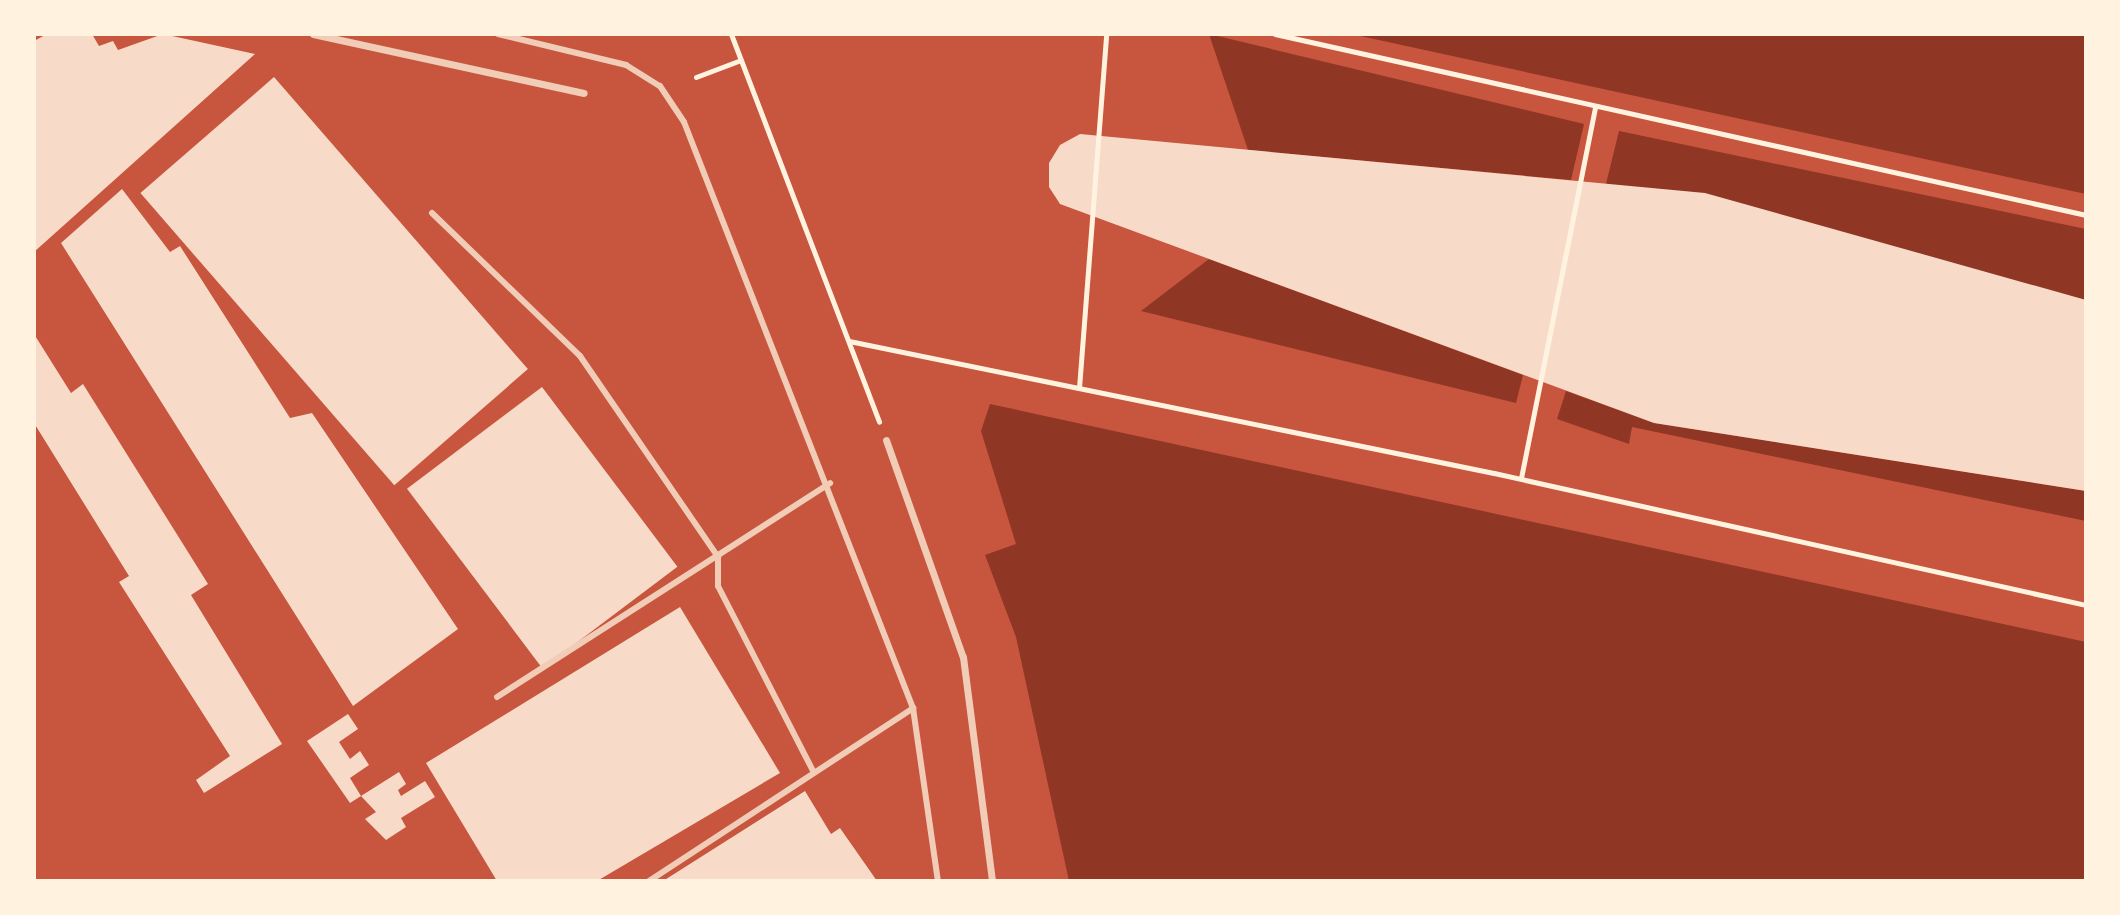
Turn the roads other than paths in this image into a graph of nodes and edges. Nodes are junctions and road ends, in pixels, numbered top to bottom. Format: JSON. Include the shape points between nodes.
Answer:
{"nodes":[{"id":1,"x":313,"y":34,"type":"edge"},
{"id":2,"x":498,"y":34,"type":"edge"},
{"id":3,"x":584,"y":93,"type":"dead end"},
{"id":4,"x":432,"y":213,"type":"dead end"},
{"id":5,"x":886,"y":440,"type":"road end"},
{"id":6,"x":830,"y":483,"type":"junction"},
{"id":7,"x":718,"y":557,"type":"junction"},
{"id":8,"x":497,"y":697,"type":"dead end"},
{"id":9,"x":913,"y":708,"type":"junction"},
{"id":10,"x":813,"y":771,"type":"junction"},
{"id":11,"x":649,"y":881,"type":"edge"},
{"id":12,"x":938,"y":881,"type":"edge"},
{"id":13,"x":992,"y":881,"type":"edge"}],
"edges":[{"from":1,"to":3,"type":"street"},
{"from":2,"to":6,"type":"lane","via":[[626,65],[660,86],[684,122]]},
{"from":4,"to":7,"type":"lane","via":[[580,356]]},
{"from":5,"to":13,"type":"street","via":[[963,657]]},
{"from":6,"to":7,"type":"lane"},
{"from":6,"to":9,"type":"lane"},
{"from":7,"to":8,"type":"lane"},
{"from":7,"to":10,"type":"lane","via":[[718,586]]},
{"from":9,"to":10,"type":"lane"},
{"from":9,"to":12,"type":"lane"},
{"from":10,"to":11,"type":"lane"}]}
